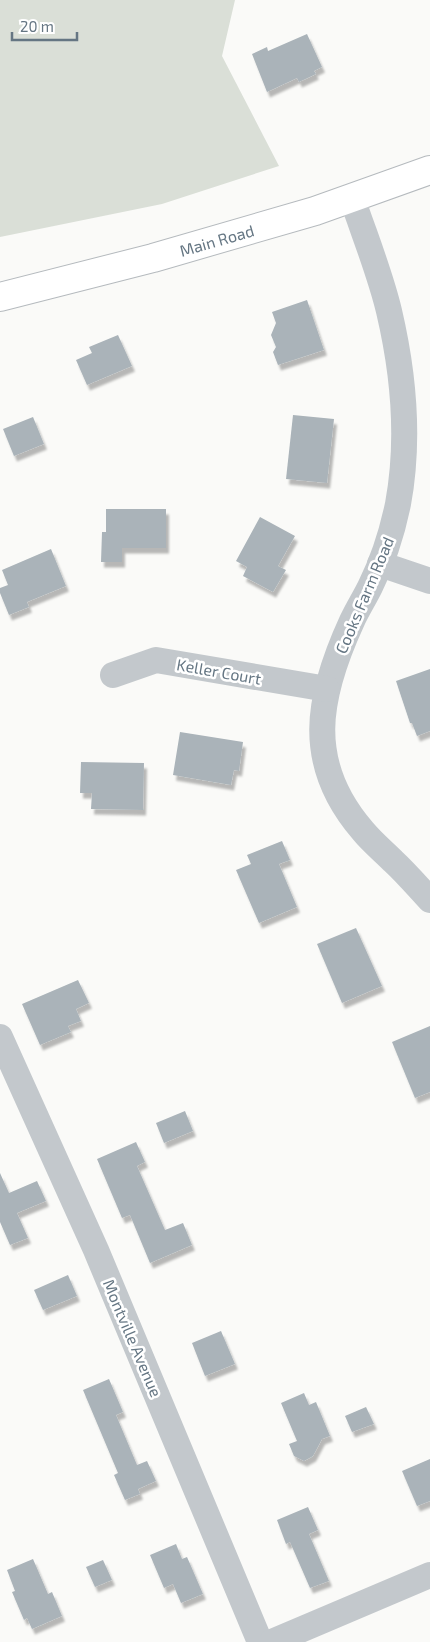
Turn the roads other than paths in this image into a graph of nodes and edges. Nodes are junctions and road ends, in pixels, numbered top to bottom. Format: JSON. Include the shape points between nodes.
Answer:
{"nodes":[{"id":1,"x":430,"y":170,"type":"edge"},
{"id":2,"x":352,"y":198,"type":"junction"},
{"id":3,"x":0,"y":297,"type":"edge"},
{"id":4,"x":380,"y":564,"type":"junction"},
{"id":5,"x":430,"y":581,"type":"edge"},
{"id":6,"x":113,"y":675,"type":"dead end"},
{"id":7,"x":327,"y":689,"type":"junction"},
{"id":8,"x":430,"y":900,"type":"edge"},
{"id":9,"x":0,"y":1037,"type":"edge"},
{"id":10,"x":430,"y":1575,"type":"edge"},
{"id":11,"x":260,"y":1642,"type":"edge"},
{"id":12,"x":272,"y":1642,"type":"edge"}],
"edges":[{"from":1,"to":2,"type":"main road","name":"Main Road"},
{"from":2,"to":3,"type":"main road","name":"Main Road","via":[[153,258]]},
{"from":2,"to":4,"type":"street","name":"Cooks Farm Road","via":[[388,309],[401,370],[405,414],[404,459],[398,503]]},
{"from":4,"to":5,"type":"street"},
{"from":4,"to":7,"type":"street","name":"Cooks Farm Road","via":[[339,649]]},
{"from":6,"to":7,"type":"street","name":"Keller Court","via":[[156,660]]},
{"from":7,"to":8,"type":"street","name":"Cooks Farm Road","via":[[321,724],[324,754],[338,796],[364,832]]},
{"from":9,"to":11,"type":"street","name":"Montville Avenue","via":[[96,1250]]},
{"from":10,"to":12,"type":"street"}]}
